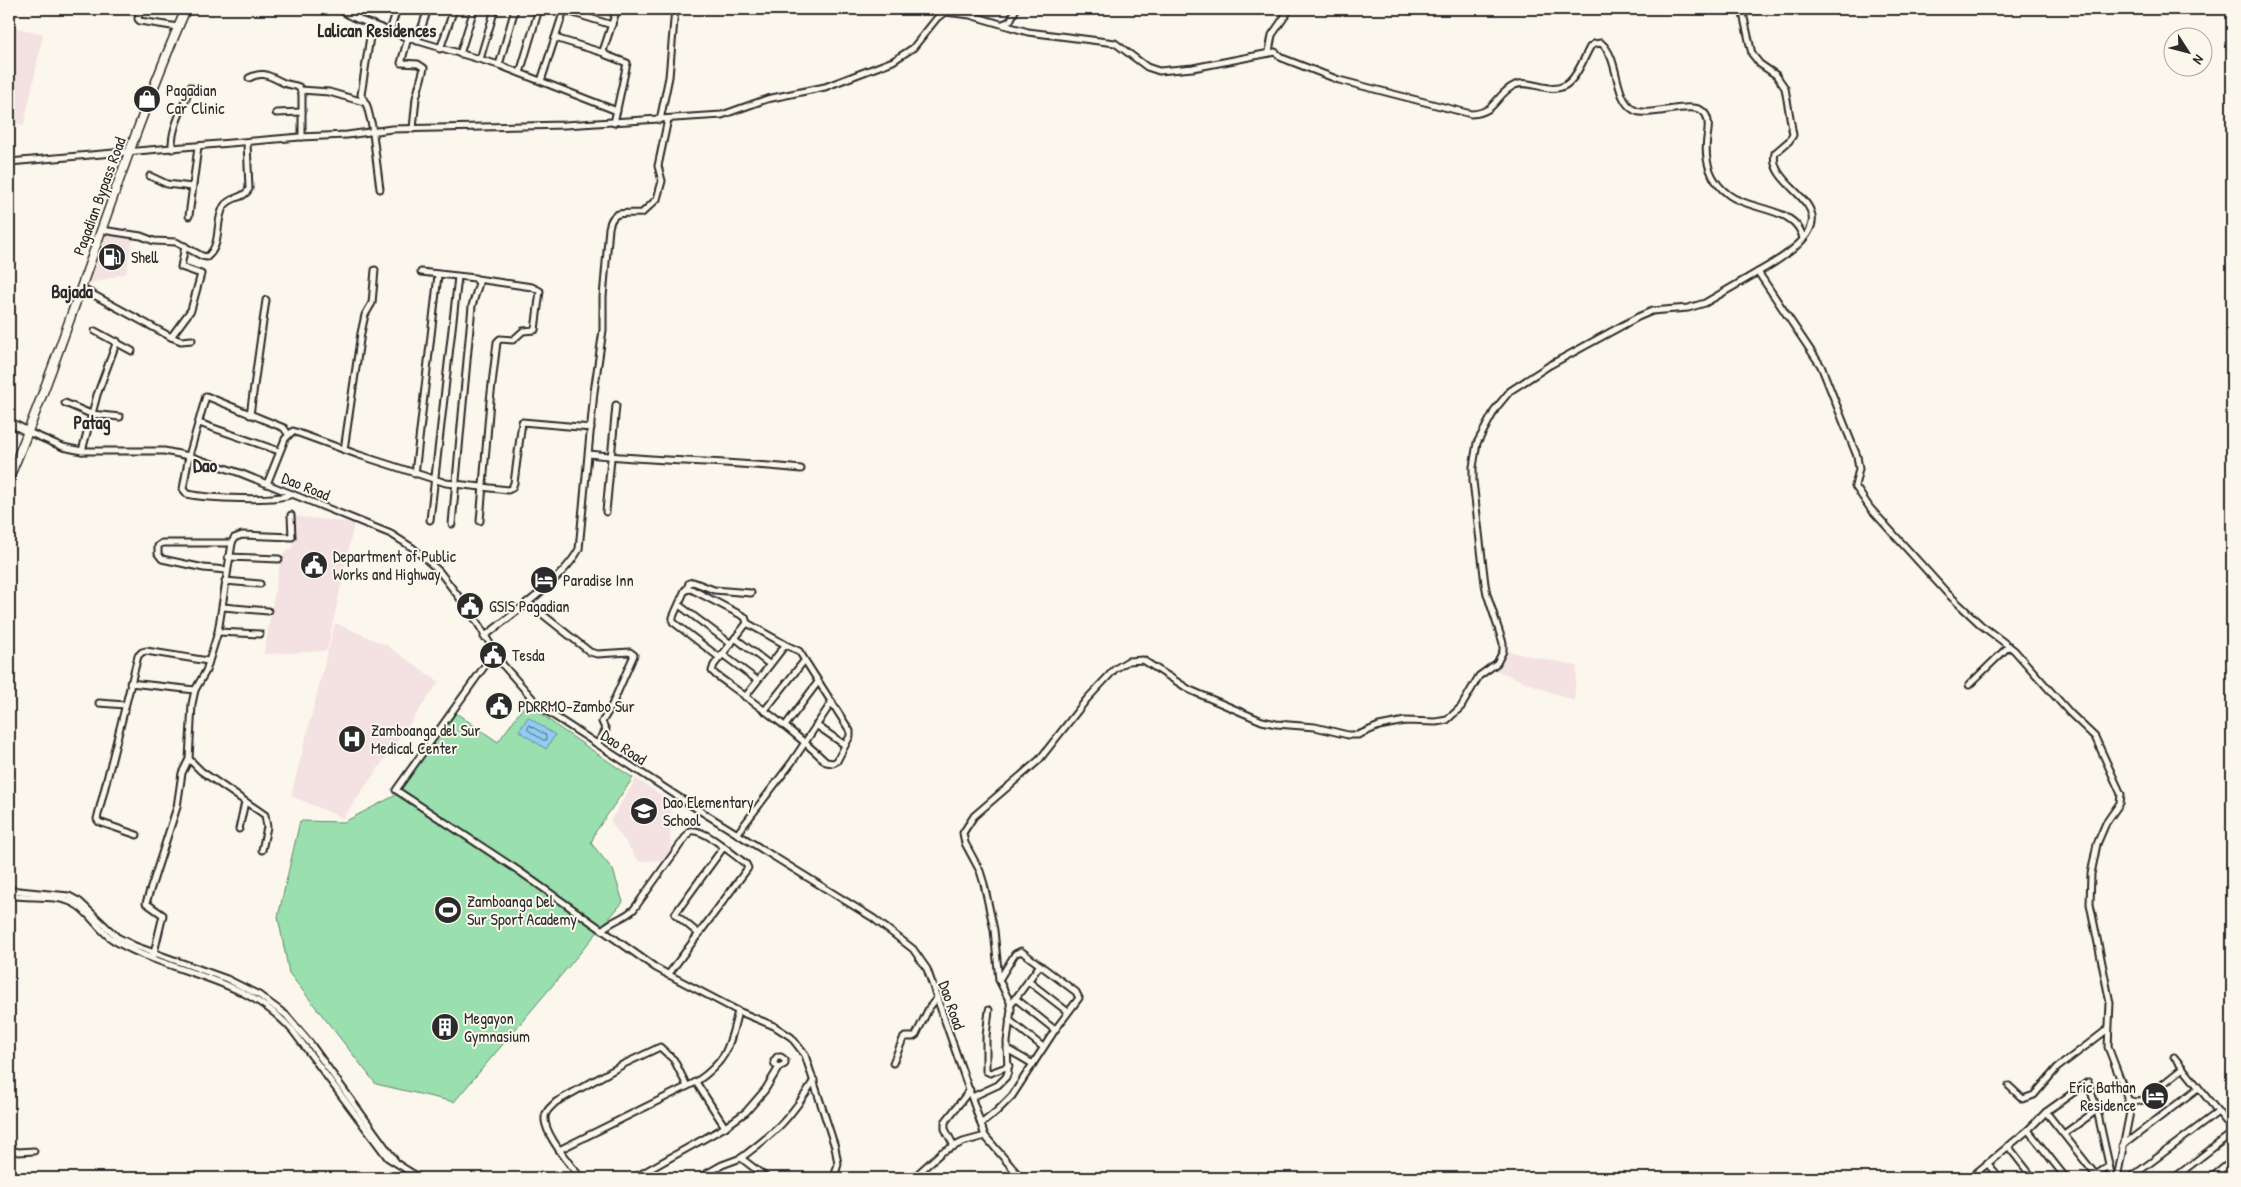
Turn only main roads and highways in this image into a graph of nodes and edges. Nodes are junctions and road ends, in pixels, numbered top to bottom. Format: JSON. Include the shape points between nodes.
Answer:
{"nodes":[{"id":1,"x":186,"y":9,"type":"edge"},
{"id":2,"x":9,"y":422,"type":"edge"},
{"id":3,"x":28,"y":432,"type":"junction"},
{"id":4,"x":9,"y":478,"type":"edge"},
{"id":5,"x":9,"y":793,"type":"edge"},
{"id":6,"x":9,"y":802,"type":"edge"}],
"edges":[{"from":1,"to":3,"type":"highway","name":"Pagadian Bypass Road"},
{"from":2,"to":3,"type":"main road"},
{"from":3,"to":4,"type":"highway","name":"Pagadian Bypass Road"},
{"from":5,"to":6,"type":"highway"}]}
